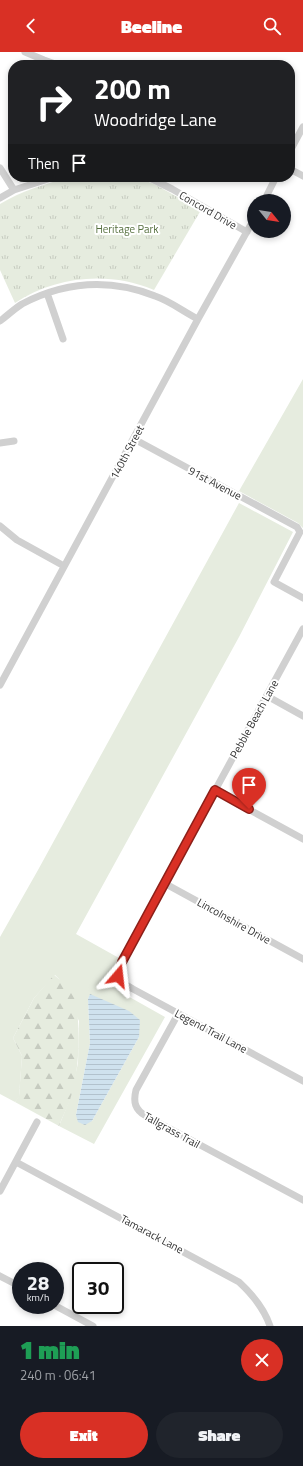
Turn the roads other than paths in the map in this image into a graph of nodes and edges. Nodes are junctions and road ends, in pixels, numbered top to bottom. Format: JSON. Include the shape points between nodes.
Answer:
{"nodes":[{"id":1,"x":26,"y":52,"type":"edge"},
{"id":2,"x":44,"y":60,"type":"edge"},
{"id":3,"x":303,"y":127,"type":"edge"},
{"id":4,"x":295,"y":138,"type":"edge"},
{"id":5,"x":0,"y":168,"type":"edge"},
{"id":6,"x":8,"y":181,"type":"edge"},
{"id":7,"x":9,"y":182,"type":"edge"},
{"id":8,"x":39,"y":182,"type":"edge"},
{"id":9,"x":158,"y":182,"type":"edge"},
{"id":10,"x":274,"y":182,"type":"edge"},
{"id":11,"x":14,"y":190,"type":"junction"},
{"id":12,"x":268,"y":194,"type":"edge"},
{"id":13,"x":0,"y":198,"type":"edge"},
{"id":14,"x":247,"y":232,"type":"joint"},
{"id":15,"x":47,"y":293,"type":"junction"},
{"id":16,"x":198,"y":319,"type":"junction"},
{"id":17,"x":0,"y":321,"type":"edge"},
{"id":18,"x":63,"y":339,"type":"dead end"},
{"id":19,"x":134,"y":439,"type":"junction"},
{"id":20,"x":14,"y":441,"type":"dead end"},
{"id":21,"x":0,"y":443,"type":"edge"},
{"id":22,"x":0,"y":526,"type":"edge"},
{"id":23,"x":64,"y":566,"type":"junction"},
{"id":24,"x":303,"y":598,"type":"edge"},
{"id":25,"x":303,"y":629,"type":"edge"},
{"id":26,"x":0,"y":685,"type":"edge"},
{"id":27,"x":267,"y":696,"type":"junction"},
{"id":28,"x":303,"y":716,"type":"edge"},
{"id":29,"x":215,"y":790,"type":"junction"},
{"id":30,"x":303,"y":839,"type":"edge"},
{"id":31,"x":164,"y":883,"type":"junction"},
{"id":32,"x":303,"y":959,"type":"edge"},
{"id":33,"x":120,"y":980,"type":"joint"},
{"id":34,"x":178,"y":1014,"type":"junction"},
{"id":35,"x":303,"y":1081,"type":"edge"},
{"id":36,"x":38,"y":1122,"type":"dead end"},
{"id":37,"x":16,"y":1162,"type":"junction"},
{"id":38,"x":0,"y":1191,"type":"edge"},
{"id":39,"x":303,"y":1200,"type":"edge"},
{"id":40,"x":0,"y":1276,"type":"edge"},
{"id":41,"x":12,"y":1282,"type":"edge"},
{"id":42,"x":64,"y":1310,"type":"edge"},
{"id":43,"x":93,"y":1326,"type":"edge"},
{"id":44,"x":270,"y":1326,"type":"edge"}],
"edges":[{"from":1,"to":2,"type":"street"},
{"from":3,"to":4,"type":"street"},
{"from":5,"to":6,"type":"street"},
{"from":7,"to":11,"type":"street"},
{"from":8,"to":11,"type":"street"},
{"from":9,"to":14,"type":"street","name":"Concord Drive"},
{"from":10,"to":12,"type":"street"},
{"from":11,"to":13,"type":"street"},
{"from":14,"to":16,"type":"street","name":"140th Street"},
{"from":15,"to":16,"type":"street","via":[[91,284],[126,286],[156,296]]},
{"from":15,"to":17,"type":"street","via":[[21,305]]},
{"from":15,"to":18,"type":"street"},
{"from":16,"to":19,"type":"street","name":"140th Street"},
{"from":19,"to":23,"type":"street","name":"140th Street"},
{"from":19,"to":24,"type":"street","name":"91st Avenue","via":[[297,527],[300,532],[274,582]]},
{"from":20,"to":21,"type":"street"},
{"from":22,"to":23,"type":"street","via":[[17,540]]},
{"from":23,"to":26,"type":"street","name":"140th Street"},
{"from":25,"to":27,"type":"street","name":"Pebble Beach Lane"},
{"from":27,"to":28,"type":"street"},
{"from":27,"to":29,"type":"street","name":"Pebble Beach Lane"},
{"from":29,"to":30,"type":"street"},
{"from":29,"to":31,"type":"street","name":"Pebble Beach Lane"},
{"from":31,"to":32,"type":"street","name":"Lincolnshire Drive"},
{"from":31,"to":33,"type":"street","name":"Pebble Beach Lane","via":[[122,962],[118,976]]},
{"from":33,"to":34,"type":"street","name":"Legend Trail Lane","via":[[133,990]]},
{"from":34,"to":35,"type":"street","name":"Legend Trail Lane"},
{"from":34,"to":39,"type":"street","name":"Tallgrass Trail","via":[[136,1090],[134,1098],[137,1109]]},
{"from":36,"to":37,"type":"street"},
{"from":37,"to":38,"type":"street"},
{"from":37,"to":44,"type":"street","name":"Tamarack Lane","via":[[239,1282],[257,1301]]},
{"from":40,"to":41,"type":"street"},
{"from":42,"to":43,"type":"street"}]}
